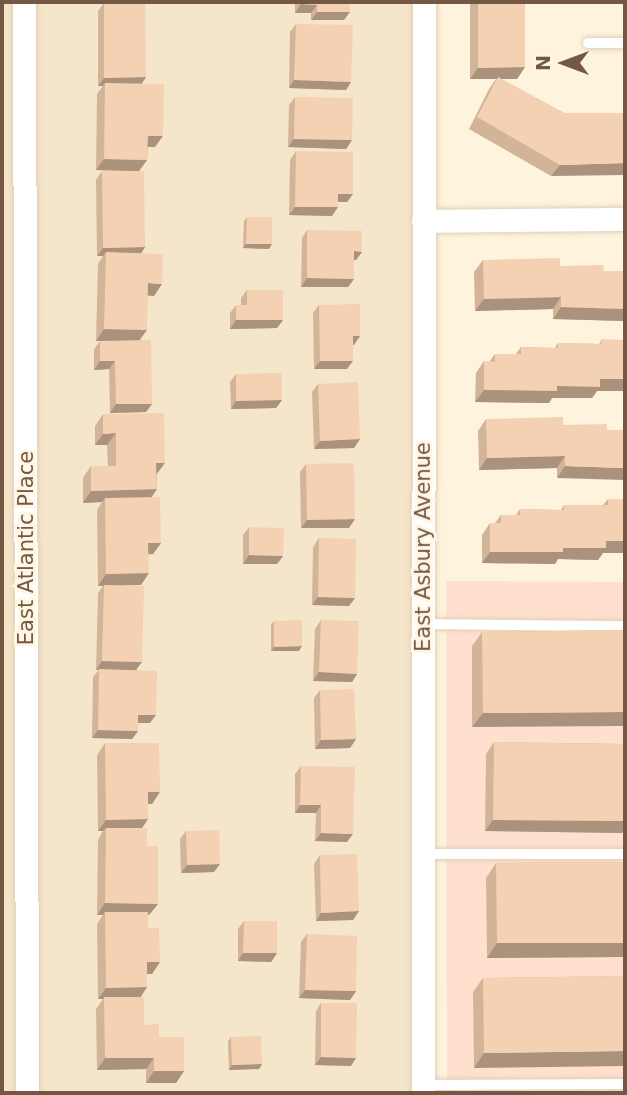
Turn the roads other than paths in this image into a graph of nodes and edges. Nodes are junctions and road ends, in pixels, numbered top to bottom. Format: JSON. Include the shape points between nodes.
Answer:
{"nodes":[{"id":1,"x":24,"y":2,"type":"edge"},
{"id":2,"x":424,"y":2,"type":"edge"},
{"id":3,"x":588,"y":43,"type":"dead end"},
{"id":4,"x":625,"y":43,"type":"edge"},
{"id":5,"x":625,"y":219,"type":"edge"},
{"id":6,"x":423,"y":221,"type":"junction"},
{"id":7,"x":423,"y":624,"type":"junction"},
{"id":8,"x":625,"y":626,"type":"edge"},
{"id":9,"x":423,"y":854,"type":"junction"},
{"id":10,"x":625,"y":854,"type":"edge"},
{"id":11,"x":625,"y":1084,"type":"edge"},
{"id":12,"x":423,"y":1089,"type":"edge"},
{"id":13,"x":27,"y":1093,"type":"edge"}],
"edges":[{"from":1,"to":13,"type":"street","name":"East Atlantic Place"},
{"from":2,"to":6,"type":"street","name":"East Asbury Avenue"},
{"from":3,"to":4,"type":"lane"},
{"from":5,"to":6,"type":"street"},
{"from":6,"to":7,"type":"street","name":"East Asbury Avenue"},
{"from":7,"to":8,"type":"lane"},
{"from":7,"to":9,"type":"street","name":"East Asbury Avenue"},
{"from":9,"to":10,"type":"lane"},
{"from":9,"to":12,"type":"street","name":"East Asbury Avenue"},
{"from":11,"to":12,"type":"lane"}]}
